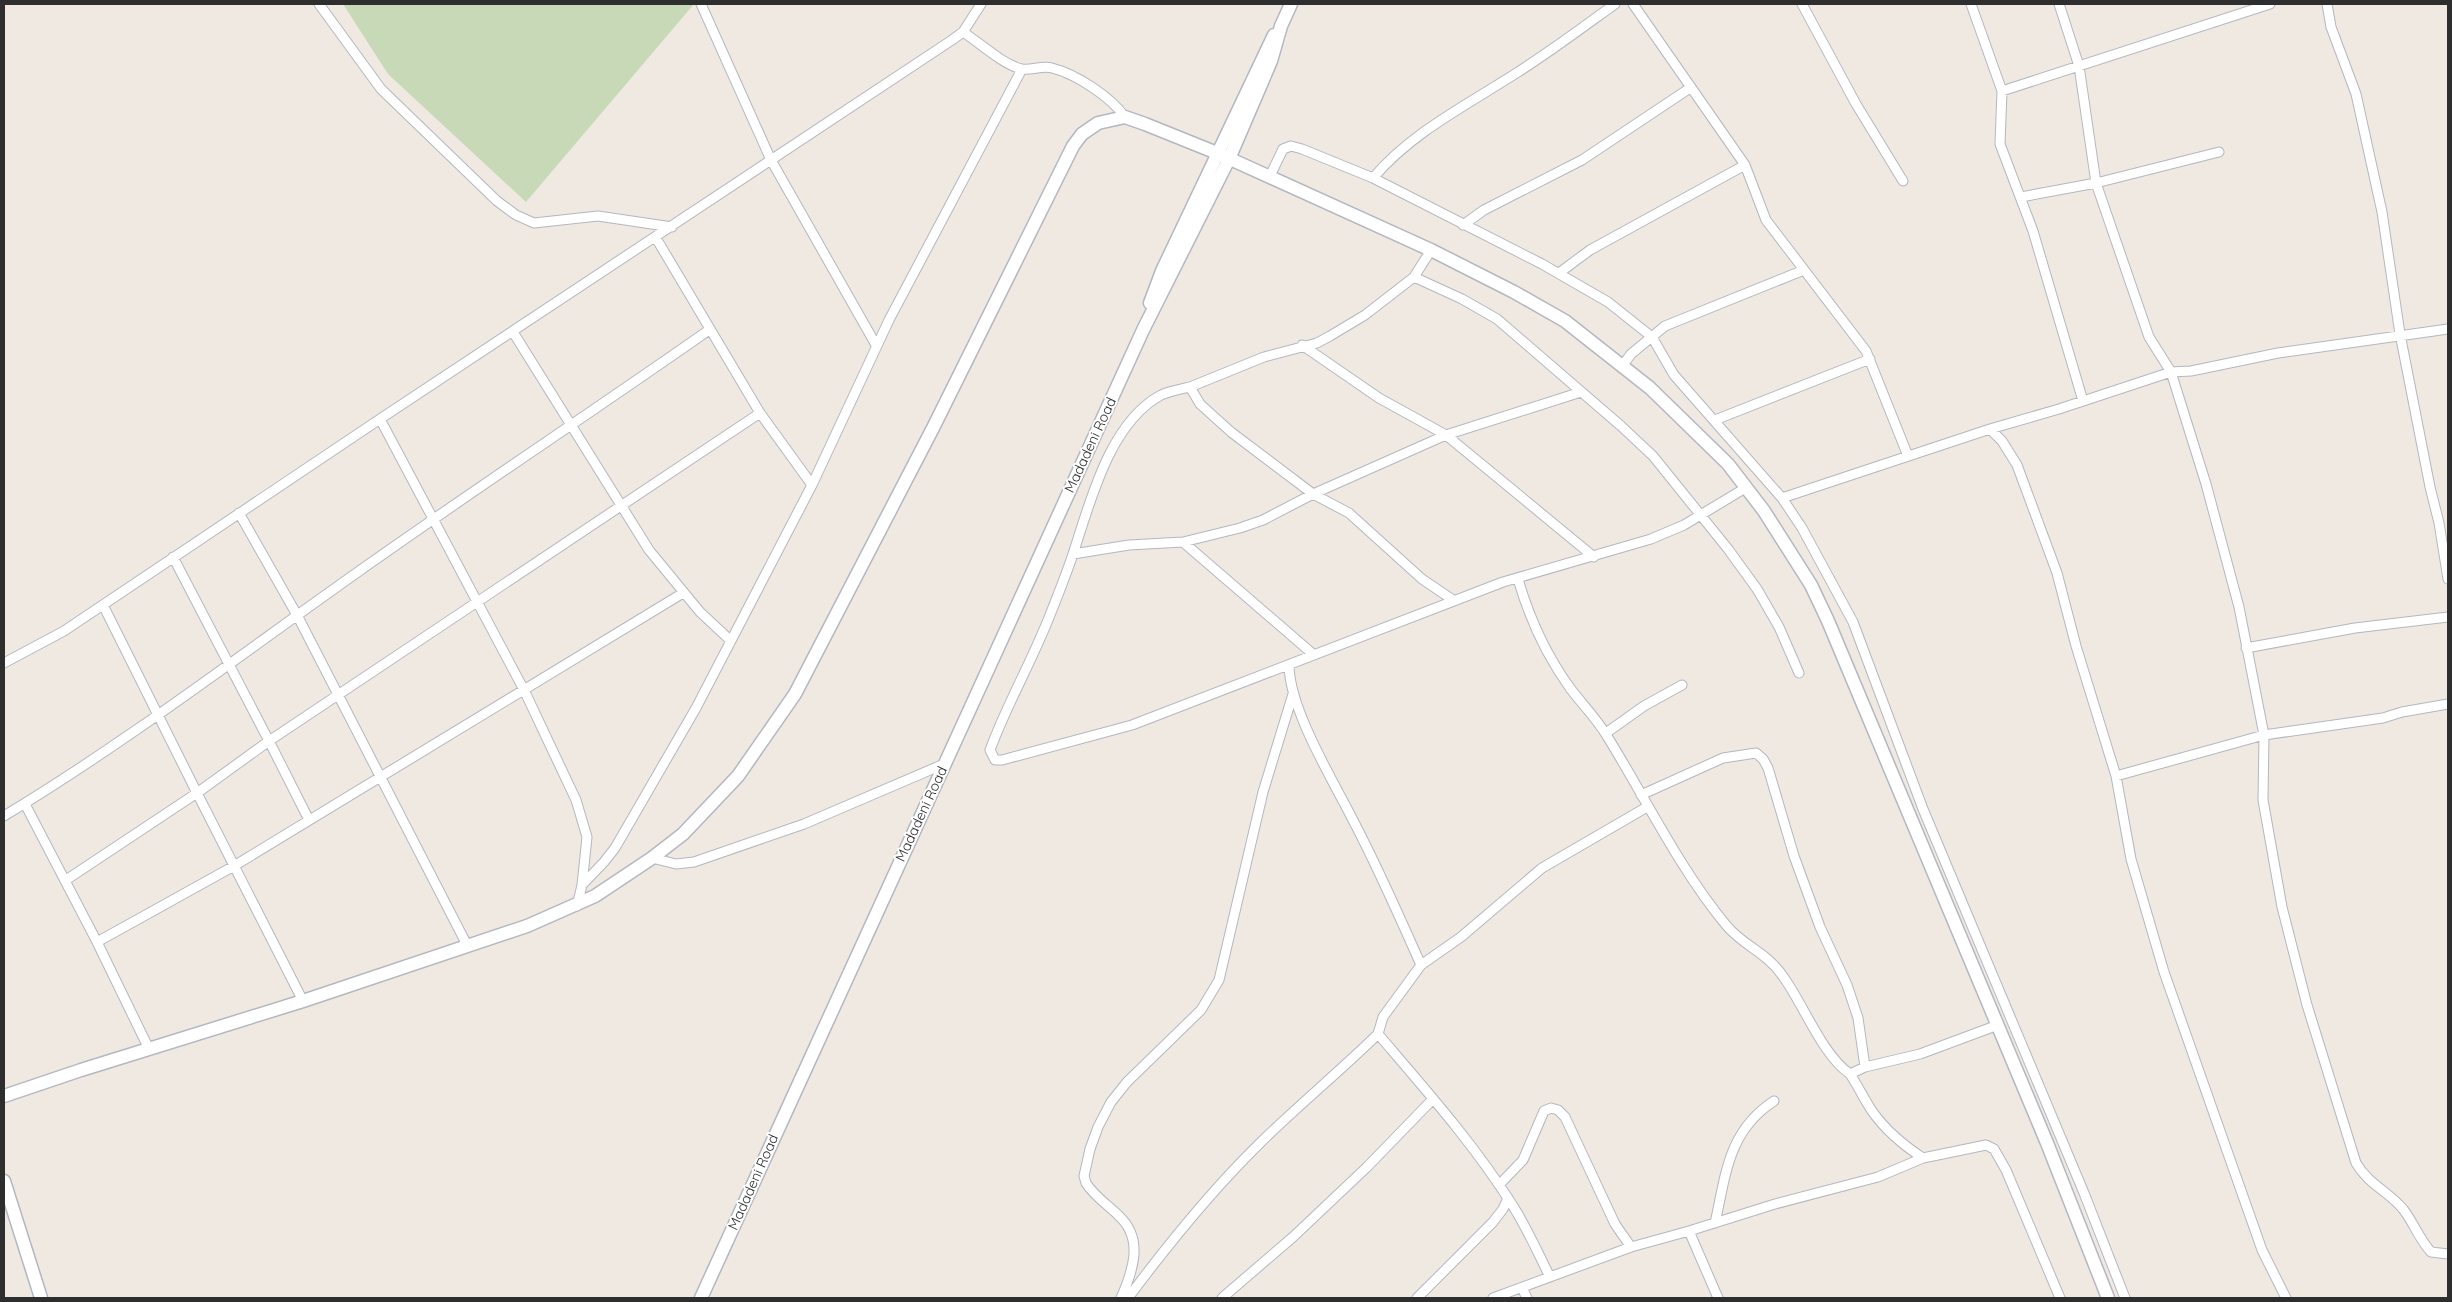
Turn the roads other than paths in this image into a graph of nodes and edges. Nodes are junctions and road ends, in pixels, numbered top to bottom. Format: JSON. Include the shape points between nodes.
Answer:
{"nodes":[{"id":1,"x":319,"y":4,"type":"edge"},
{"id":2,"x":701,"y":4,"type":"edge"},
{"id":3,"x":981,"y":4,"type":"edge"},
{"id":4,"x":1291,"y":4,"type":"edge"},
{"id":5,"x":1615,"y":4,"type":"edge"},
{"id":6,"x":1633,"y":4,"type":"edge"},
{"id":7,"x":1802,"y":4,"type":"edge"},
{"id":8,"x":1971,"y":4,"type":"edge"},
{"id":9,"x":2059,"y":4,"type":"edge"},
{"id":10,"x":2270,"y":4,"type":"edge"},
{"id":11,"x":2327,"y":4,"type":"edge"},
{"id":12,"x":1281,"y":26,"type":"junction"},
{"id":13,"x":963,"y":32,"type":"junction"},
{"id":14,"x":2079,"y":66,"type":"junction"},
{"id":15,"x":1022,"y":69,"type":"junction"},
{"id":16,"x":1690,"y":88,"type":"junction"},
{"id":17,"x":2002,"y":91,"type":"junction"},
{"id":18,"x":1125,"y":117,"type":"junction"},
{"id":19,"x":2219,"y":152,"type":"dead end"},
{"id":20,"x":1217,"y":153,"type":"junction"},
{"id":21,"x":1229,"y":159,"type":"junction"},
{"id":22,"x":771,"y":160,"type":"junction"},
{"id":23,"x":1745,"y":165,"type":"junction"},
{"id":24,"x":1269,"y":178,"type":"junction"},
{"id":25,"x":1373,"y":178,"type":"junction"},
{"id":26,"x":1903,"y":181,"type":"dead end"},
{"id":27,"x":2096,"y":183,"type":"junction"},
{"id":28,"x":2021,"y":196,"type":"junction"},
{"id":29,"x":1463,"y":225,"type":"junction"},
{"id":30,"x":672,"y":227,"type":"junction"},
{"id":31,"x":656,"y":238,"type":"junction"},
{"id":32,"x":1431,"y":250,"type":"junction"},
{"id":33,"x":1804,"y":270,"type":"junction"},
{"id":34,"x":1559,"y":274,"type":"junction"},
{"id":35,"x":1414,"y":277,"type":"junction"},
{"id":36,"x":2448,"y":329,"type":"edge"},
{"id":37,"x":709,"y":330,"type":"junction"},
{"id":38,"x":1142,"y":330,"type":"junction"},
{"id":39,"x":513,"y":332,"type":"junction"},
{"id":40,"x":2400,"y":334,"type":"junction"},
{"id":41,"x":1652,"y":337,"type":"junction"},
{"id":42,"x":876,"y":345,"type":"junction"},
{"id":43,"x":1302,"y":345,"type":"junction"},
{"id":44,"x":1870,"y":359,"type":"junction"},
{"id":45,"x":1623,"y":366,"type":"junction"},
{"id":46,"x":2171,"y":372,"type":"junction"},
{"id":47,"x":1190,"y":387,"type":"junction"},
{"id":48,"x":1581,"y":392,"type":"junction"},
{"id":49,"x":2083,"y":401,"type":"junction"},
{"id":50,"x":760,"y":413,"type":"junction"},
{"id":51,"x":380,"y":419,"type":"junction"},
{"id":52,"x":1715,"y":420,"type":"junction"},
{"id":53,"x":573,"y":426,"type":"junction"},
{"id":54,"x":1990,"y":429,"type":"junction"},
{"id":55,"x":1446,"y":435,"type":"junction"},
{"id":56,"x":1908,"y":456,"type":"junction"},
{"id":57,"x":812,"y":485,"type":"junction"},
{"id":58,"x":1747,"y":487,"type":"junction"},
{"id":59,"x":1313,"y":494,"type":"junction"},
{"id":60,"x":1782,"y":498,"type":"junction"},
{"id":61,"x":621,"y":506,"type":"junction"},
{"id":62,"x":239,"y":513,"type":"junction"},
{"id":63,"x":1702,"y":515,"type":"junction"},
{"id":64,"x":433,"y":518,"type":"junction"},
{"id":65,"x":1183,"y":542,"type":"junction"},
{"id":66,"x":1073,"y":554,"type":"junction"},
{"id":67,"x":173,"y":557,"type":"junction"},
{"id":68,"x":1594,"y":557,"type":"junction"},
{"id":69,"x":1518,"y":579,"type":"junction"},
{"id":70,"x":2448,"y":579,"type":"edge"},
{"id":71,"x":683,"y":593,"type":"junction"},
{"id":72,"x":1453,"y":600,"type":"junction"},
{"id":73,"x":479,"y":602,"type":"junction"},
{"id":74,"x":103,"y":605,"type":"junction"},
{"id":75,"x":297,"y":615,"type":"junction"},
{"id":76,"x":2448,"y":617,"type":"edge"},
{"id":77,"x":730,"y":640,"type":"junction"},
{"id":78,"x":2246,"y":648,"type":"junction"},
{"id":79,"x":1314,"y":654,"type":"junction"},
{"id":80,"x":4,"y":663,"type":"edge"},
{"id":81,"x":230,"y":665,"type":"junction"},
{"id":82,"x":1289,"y":666,"type":"junction"},
{"id":83,"x":1799,"y":673,"type":"dead end"},
{"id":84,"x":1682,"y":685,"type":"dead end"},
{"id":85,"x":524,"y":690,"type":"junction"},
{"id":86,"x":338,"y":694,"type":"junction"},
{"id":87,"x":1293,"y":694,"type":"junction"},
{"id":88,"x":2448,"y":704,"type":"edge"},
{"id":89,"x":158,"y":713,"type":"junction"},
{"id":90,"x":1606,"y":733,"type":"junction"},
{"id":91,"x":2264,"y":735,"type":"junction"},
{"id":92,"x":269,"y":742,"type":"junction"},
{"id":93,"x":944,"y":764,"type":"junction"},
{"id":94,"x":381,"y":776,"type":"junction"},
{"id":95,"x":2116,"y":776,"type":"junction"},
{"id":96,"x":197,"y":793,"type":"junction"},
{"id":97,"x":1641,"y":795,"type":"junction"},
{"id":98,"x":25,"y":804,"type":"junction"},
{"id":99,"x":1647,"y":807,"type":"junction"},
{"id":100,"x":4,"y":816,"type":"edge"},
{"id":101,"x":309,"y":820,"type":"junction"},
{"id":102,"x":652,"y":858,"type":"junction"},
{"id":103,"x":234,"y":866,"type":"junction"},
{"id":104,"x":66,"y":880,"type":"junction"},
{"id":105,"x":582,"y":885,"type":"junction"},
{"id":106,"x":577,"y":906,"type":"junction"},
{"id":107,"x":97,"y":942,"type":"junction"},
{"id":108,"x":468,"y":945,"type":"junction"},
{"id":109,"x":1421,"y":966,"type":"junction"},
{"id":110,"x":303,"y":1001,"type":"junction"},
{"id":111,"x":1998,"y":1025,"type":"junction"},
{"id":112,"x":1378,"y":1034,"type":"junction"},
{"id":113,"x":149,"y":1049,"type":"junction"},
{"id":114,"x":1865,"y":1067,"type":"junction"},
{"id":115,"x":1850,"y":1074,"type":"junction"},
{"id":116,"x":2042,"y":1092,"type":"junction"},
{"id":117,"x":4,"y":1096,"type":"edge"},
{"id":118,"x":2026,"y":1097,"type":"junction"},
{"id":119,"x":1434,"y":1099,"type":"junction"},
{"id":120,"x":1774,"y":1101,"type":"dead end"},
{"id":121,"x":1923,"y":1158,"type":"junction"},
{"id":122,"x":4,"y":1181,"type":"edge"},
{"id":123,"x":1499,"y":1185,"type":"junction"},
{"id":124,"x":1508,"y":1198,"type":"junction"},
{"id":125,"x":1715,"y":1223,"type":"junction"},
{"id":126,"x":1689,"y":1231,"type":"junction"},
{"id":127,"x":1631,"y":1247,"type":"junction"},
{"id":128,"x":2448,"y":1254,"type":"edge"},
{"id":129,"x":1550,"y":1277,"type":"junction"},
{"id":130,"x":1711,"y":1285,"type":"junction"},
{"id":131,"x":1522,"y":1288,"type":"junction"},
{"id":132,"x":41,"y":1298,"type":"edge"},
{"id":133,"x":701,"y":1298,"type":"edge"},
{"id":134,"x":1121,"y":1298,"type":"edge"},
{"id":135,"x":1128,"y":1298,"type":"edge"},
{"id":136,"x":1222,"y":1298,"type":"edge"},
{"id":137,"x":1417,"y":1298,"type":"edge"},
{"id":138,"x":1493,"y":1298,"type":"edge"},
{"id":139,"x":1527,"y":1298,"type":"edge"},
{"id":140,"x":1710,"y":1298,"type":"edge"},
{"id":141,"x":1718,"y":1298,"type":"edge"},
{"id":142,"x":2060,"y":1298,"type":"edge"},
{"id":143,"x":2108,"y":1298,"type":"edge"},
{"id":144,"x":2125,"y":1298,"type":"edge"},
{"id":145,"x":2286,"y":1298,"type":"edge"}],
"edges":[{"from":1,"to":30,"type":"street","via":[[381,89],[497,201],[516,215],[534,223],[598,216]]},
{"from":2,"to":22,"type":"street"},
{"from":3,"to":13,"type":"street"},
{"from":4,"to":12,"type":"street","name":"Madadeni Road"},
{"from":5,"to":25,"type":"street","via":[[1520,71],[1409,141]]},
{"from":6,"to":16,"type":"street"},
{"from":7,"to":26,"type":"street","via":[[1856,104]]},
{"from":8,"to":17,"type":"street"},
{"from":9,"to":14,"type":"street"},
{"from":10,"to":14,"type":"street"},
{"from":11,"to":40,"type":"street","via":[[2331,27],[2356,94],[2382,212]]},
{"from":12,"to":20,"type":"street","name":"Madadeni Road","via":[[1265,51]]},
{"from":12,"to":21,"type":"street","name":"Madadeni Road","via":[[1271,61]]},
{"from":13,"to":15,"type":"street"},
{"from":13,"to":22,"type":"street"},
{"from":14,"to":17,"type":"street"},
{"from":14,"to":27,"type":"street"},
{"from":15,"to":18,"type":"street","via":[[1050,67],[1057,70],[1105,96]]},
{"from":15,"to":42,"type":"street"},
{"from":16,"to":23,"type":"street"},
{"from":16,"to":29,"type":"street","via":[[1582,160],[1484,210]]},
{"from":17,"to":28,"type":"street","via":[[2000,144]]},
{"from":18,"to":20,"type":"street"},
{"from":18,"to":102,"type":"street","via":[[1098,123],[1073,146],[952,391],[795,694],[738,776],[683,834]]},
{"from":19,"to":27,"type":"street"},
{"from":20,"to":21,"type":"street"},
{"from":20,"to":38,"type":"street","name":"Madadeni Road","via":[[1162,271]]},
{"from":21,"to":24,"type":"street"},
{"from":21,"to":38,"type":"street","name":"Madadeni Road"},
{"from":22,"to":30,"type":"street"},
{"from":22,"to":42,"type":"street"},
{"from":23,"to":33,"type":"street","via":[[1766,220]]},
{"from":23,"to":34,"type":"street","via":[[1590,250]]},
{"from":24,"to":25,"type":"street","via":[[1280,151],[1291,146]]},
{"from":24,"to":32,"type":"street"},
{"from":25,"to":29,"type":"street"},
{"from":27,"to":28,"type":"street"},
{"from":27,"to":46,"type":"street","via":[[2149,337]]},
{"from":28,"to":49,"type":"street"},
{"from":29,"to":34,"type":"street"},
{"from":30,"to":31,"type":"street"},
{"from":31,"to":37,"type":"street"},
{"from":31,"to":39,"type":"street"},
{"from":32,"to":35,"type":"street"},
{"from":32,"to":45,"type":"street","via":[[1566,321]]},
{"from":33,"to":41,"type":"street","via":[[1674,322]]},
{"from":33,"to":44,"type":"street"},
{"from":34,"to":41,"type":"street","via":[[1608,302]]},
{"from":35,"to":43,"type":"street","via":[[1365,315],[1317,343]]},
{"from":35,"to":48,"type":"street","via":[[1497,319]]},
{"from":36,"to":40,"type":"street"},
{"from":37,"to":50,"type":"street"},
{"from":37,"to":53,"type":"street"},
{"from":38,"to":93,"type":"street","name":"Madadeni Road"},
{"from":39,"to":51,"type":"street"},
{"from":39,"to":53,"type":"street"},
{"from":40,"to":46,"type":"street"},
{"from":40,"to":70,"type":"street"},
{"from":41,"to":45,"type":"street","via":[[1631,354]]},
{"from":41,"to":52,"type":"street","via":[[1674,376]]},
{"from":42,"to":57,"type":"street"},
{"from":43,"to":47,"type":"street"},
{"from":43,"to":55,"type":"street","via":[[1379,398]]},
{"from":44,"to":52,"type":"street"},
{"from":44,"to":56,"type":"street"},
{"from":45,"to":58,"type":"street","via":[[1668,405]]},
{"from":46,"to":49,"type":"street"},
{"from":46,"to":78,"type":"street","via":[[2206,484]]},
{"from":47,"to":59,"type":"street","via":[[1212,417]]},
{"from":47,"to":66,"type":"street","via":[[1169,392],[1150,403],[1119,439],[1092,491]]},
{"from":48,"to":55,"type":"street"},
{"from":48,"to":63,"type":"street","via":[[1653,456]]},
{"from":49,"to":54,"type":"street"},
{"from":50,"to":57,"type":"street"},
{"from":50,"to":61,"type":"street"},
{"from":51,"to":62,"type":"street"},
{"from":51,"to":64,"type":"street"},
{"from":52,"to":60,"type":"street"},
{"from":53,"to":61,"type":"street"},
{"from":53,"to":64,"type":"street"},
{"from":54,"to":56,"type":"street"},
{"from":54,"to":95,"type":"street","via":[[2002,440],[2017,465],[2036,512]]},
{"from":55,"to":59,"type":"street"},
{"from":55,"to":68,"type":"street"},
{"from":56,"to":60,"type":"street"},
{"from":57,"to":77,"type":"street"},
{"from":58,"to":63,"type":"street"},
{"from":58,"to":111,"type":"street","via":[[1811,585],[1828,621]]},
{"from":59,"to":65,"type":"street","via":[[1263,520]]},
{"from":59,"to":72,"type":"street","via":[[1349,513],[1422,579]]},
{"from":60,"to":116,"type":"street","via":[[1853,622],[1923,808]]},
{"from":61,"to":71,"type":"street","via":[[649,550]]},
{"from":61,"to":73,"type":"street"},
{"from":62,"to":67,"type":"street"},
{"from":62,"to":75,"type":"street"},
{"from":63,"to":68,"type":"street","via":[[1652,539]]},
{"from":63,"to":83,"type":"street","via":[[1757,589]]},
{"from":64,"to":73,"type":"street"},
{"from":64,"to":75,"type":"street"},
{"from":65,"to":66,"type":"street","via":[[1129,545]]},
{"from":65,"to":79,"type":"street"},
{"from":66,"to":82,"type":"street","via":[[990,750],[995,760],[1132,725]]},
{"from":67,"to":74,"type":"street"},
{"from":67,"to":81,"type":"street"},
{"from":68,"to":69,"type":"street"},
{"from":69,"to":72,"type":"street"},
{"from":69,"to":90,"type":"street","via":[[1549,655],[1570,688]]},
{"from":71,"to":77,"type":"street"},
{"from":71,"to":85,"type":"street"},
{"from":72,"to":79,"type":"street"},
{"from":73,"to":85,"type":"street"},
{"from":73,"to":86,"type":"street"},
{"from":74,"to":80,"type":"street","via":[[64,631]]},
{"from":74,"to":89,"type":"street"},
{"from":75,"to":81,"type":"street"},
{"from":75,"to":86,"type":"street"},
{"from":76,"to":78,"type":"street","via":[[2355,628]]},
{"from":77,"to":105,"type":"street","via":[[696,708],[630,823],[604,862]]},
{"from":78,"to":91,"type":"street"},
{"from":79,"to":82,"type":"street"},
{"from":81,"to":89,"type":"street"},
{"from":81,"to":92,"type":"street"},
{"from":82,"to":87,"type":"street"},
{"from":84,"to":90,"type":"street","via":[[1644,706]]},
{"from":85,"to":94,"type":"street"},
{"from":85,"to":105,"type":"street","via":[[585,826],[587,849]]},
{"from":86,"to":92,"type":"street"},
{"from":86,"to":94,"type":"street"},
{"from":87,"to":109,"type":"street"},
{"from":87,"to":134,"type":"street","via":[[1263,792],[1219,980],[1201,1010],[1127,1082],[1111,1102],[1090,1149],[1084,1176],[1086,1183],[1126,1223],[1134,1242],[1134,1264]]},
{"from":88,"to":91,"type":"street","via":[[2383,718]]},
{"from":89,"to":96,"type":"street"},
{"from":89,"to":98,"type":"street"},
{"from":90,"to":97,"type":"street"},
{"from":91,"to":95,"type":"street"},
{"from":91,"to":128,"type":"street","via":[[2264,800],[2282,907],[2307,1005],[2356,1162],[2370,1182],[2402,1208],[2418,1237],[2431,1252]]},
{"from":92,"to":96,"type":"street"},
{"from":92,"to":101,"type":"street"},
{"from":93,"to":102,"type":"street","via":[[804,824],[694,862],[676,864]]},
{"from":93,"to":133,"type":"street","name":"Madadeni Road"},
{"from":94,"to":101,"type":"street"},
{"from":94,"to":108,"type":"street"},
{"from":95,"to":145,"type":"street","via":[[2131,859],[2164,972],[2262,1250]]},
{"from":96,"to":103,"type":"street"},
{"from":96,"to":104,"type":"street"},
{"from":97,"to":99,"type":"street"},
{"from":97,"to":114,"type":"street","via":[[1722,758],[1756,753],[1763,759],[1820,927],[1858,1018]]},
{"from":98,"to":100,"type":"street"},
{"from":98,"to":104,"type":"street"},
{"from":99,"to":109,"type":"street","via":[[1542,868],[1461,937]]},
{"from":99,"to":115,"type":"street","via":[[1717,913],[1736,936],[1762,953],[1782,975],[1829,1052]]},
{"from":101,"to":103,"type":"street"},
{"from":102,"to":106,"type":"street"},
{"from":103,"to":107,"type":"street"},
{"from":103,"to":110,"type":"street"},
{"from":104,"to":107,"type":"street"},
{"from":105,"to":106,"type":"street"},
{"from":106,"to":108,"type":"street"},
{"from":107,"to":113,"type":"street"},
{"from":108,"to":110,"type":"street"},
{"from":109,"to":112,"type":"street","via":[[1383,1017]]},
{"from":110,"to":113,"type":"street"},
{"from":111,"to":114,"type":"street","via":[[1920,1054]]},
{"from":111,"to":118,"type":"street"},
{"from":112,"to":119,"type":"street"},
{"from":112,"to":135,"type":"street","via":[[1220,1184]]},
{"from":113,"to":117,"type":"street"},
{"from":114,"to":115,"type":"street"},
{"from":115,"to":121,"type":"street","via":[[1886,1129]]},
{"from":116,"to":118,"type":"street"},
{"from":116,"to":144,"type":"street"},
{"from":118,"to":143,"type":"street"},
{"from":119,"to":123,"type":"street"},
{"from":119,"to":136,"type":"street","via":[[1293,1237]]},
{"from":120,"to":125,"type":"street","via":[[1761,1109],[1737,1137]]},
{"from":121,"to":125,"type":"street","via":[[1878,1177]]},
{"from":121,"to":142,"type":"street","via":[[1986,1145],[1994,1149]]},
{"from":122,"to":132,"type":"street"},
{"from":123,"to":124,"type":"street"},
{"from":123,"to":127,"type":"street","via":[[1523,1160],[1544,1111],[1558,1110],[1566,1117],[1615,1224]]},
{"from":124,"to":129,"type":"street"},
{"from":124,"to":137,"type":"street","via":[[1493,1222]]},
{"from":125,"to":126,"type":"street"},
{"from":126,"to":127,"type":"street"},
{"from":126,"to":130,"type":"street"},
{"from":127,"to":129,"type":"street"},
{"from":129,"to":131,"type":"street"},
{"from":130,"to":140,"type":"street"},
{"from":130,"to":141,"type":"street"},
{"from":131,"to":138,"type":"street"},
{"from":131,"to":139,"type":"street"}]}
